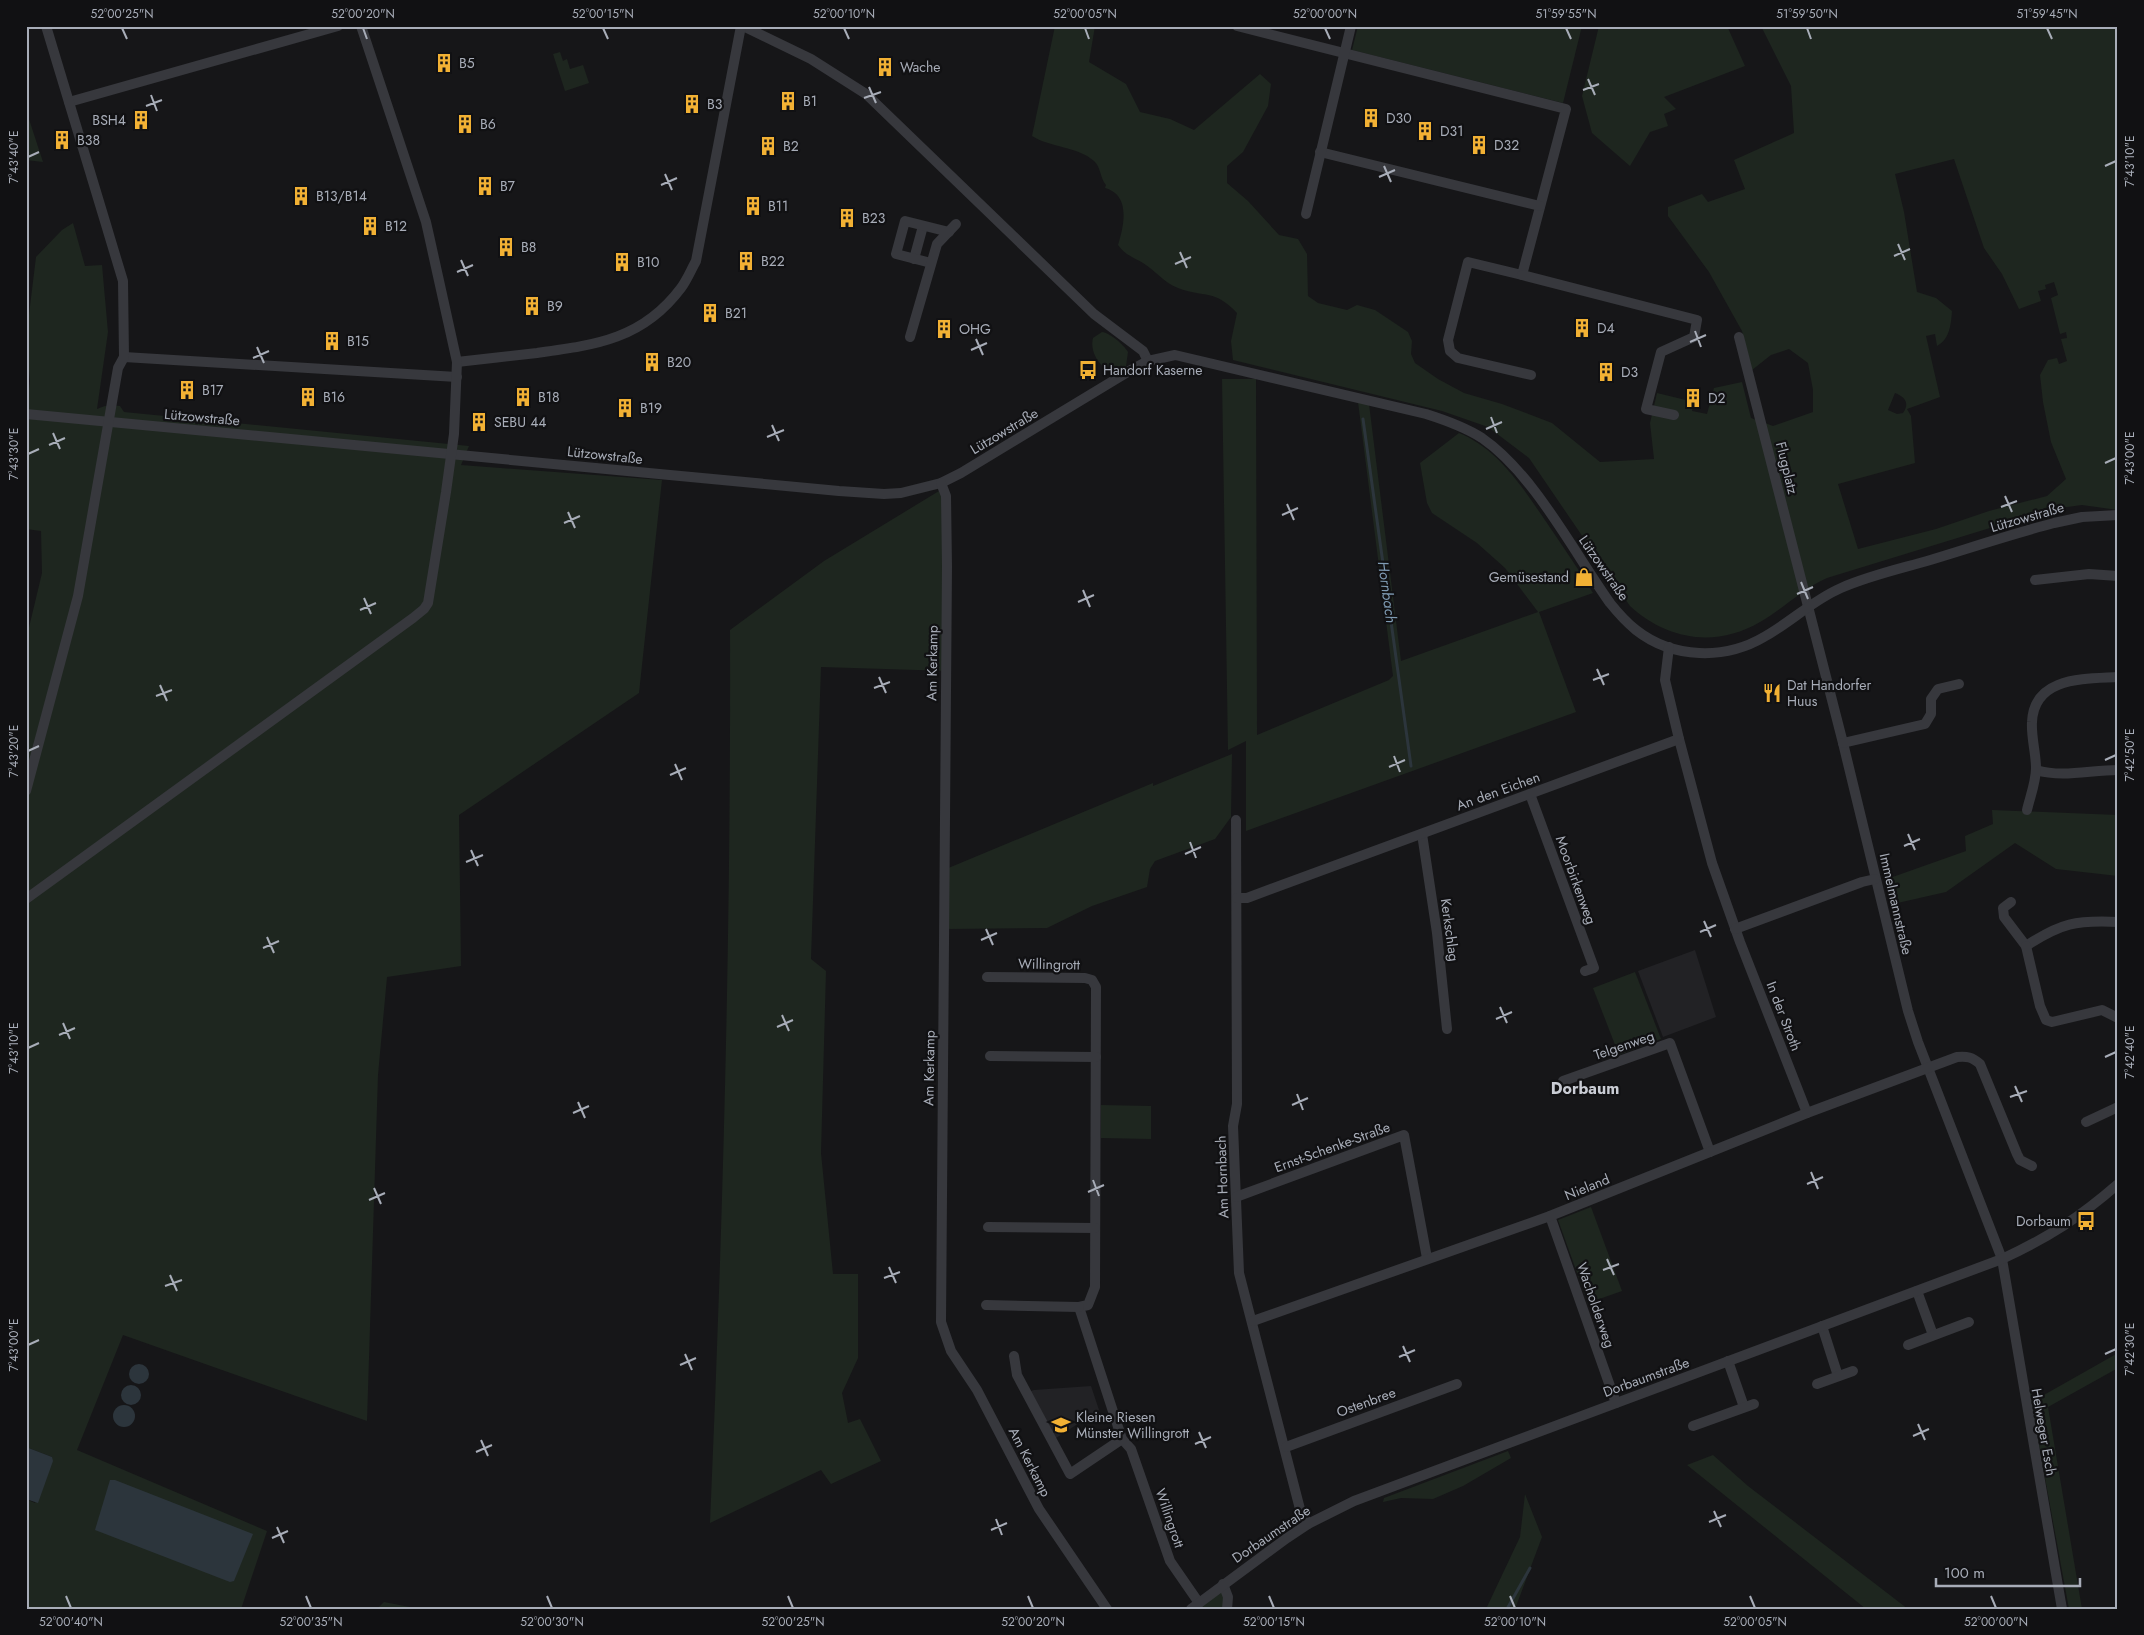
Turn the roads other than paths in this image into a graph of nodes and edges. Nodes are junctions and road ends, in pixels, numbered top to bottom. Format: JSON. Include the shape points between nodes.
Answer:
{"nodes":[{"id":1,"x":46,"y":26,"type":"edge"},
{"id":2,"x":338,"y":26,"type":"edge"},
{"id":3,"x":361,"y":26,"type":"edge"},
{"id":4,"x":742,"y":26,"type":"edge"},
{"id":5,"x":1238,"y":26,"type":"edge"},
{"id":6,"x":1351,"y":26,"type":"edge"},
{"id":7,"x":1344,"y":54,"type":"junction"},
{"id":8,"x":69,"y":102,"type":"junction"},
{"id":9,"x":1320,"y":152,"type":"junction"},
{"id":10,"x":1540,"y":206,"type":"junction"},
{"id":11,"x":1306,"y":214,"type":"dead end"},
{"id":12,"x":924,"y":226,"type":"junction"},
{"id":13,"x":914,"y":259,"type":"junction"},
{"id":14,"x":931,"y":263,"type":"junction"},
{"id":15,"x":1522,"y":275,"type":"junction"},
{"id":16,"x":910,"y":337,"type":"dead end"},
{"id":17,"x":1739,"y":337,"type":"dead end"},
{"id":18,"x":124,"y":356,"type":"junction"},
{"id":19,"x":1148,"y":360,"type":"junction"},
{"id":20,"x":457,"y":362,"type":"junction"},
{"id":21,"x":1531,"y":375,"type":"dead end"},
{"id":22,"x":457,"y":377,"type":"junction"},
{"id":23,"x":26,"y":414,"type":"edge"},
{"id":24,"x":1674,"y":415,"type":"dead end"},
{"id":25,"x":109,"y":422,"type":"junction"},
{"id":26,"x":451,"y":453,"type":"junction"},
{"id":27,"x":941,"y":483,"type":"junction"},
{"id":28,"x":2118,"y":515,"type":"edge"},
{"id":29,"x":2118,"y":576,"type":"edge"},
{"id":30,"x":2035,"y":580,"type":"dead end"},
{"id":31,"x":1808,"y":607,"type":"junction"},
{"id":32,"x":1668,"y":647,"type":"junction"},
{"id":33,"x":2118,"y":677,"type":"edge"},
{"id":34,"x":1959,"y":684,"type":"dead end"},
{"id":35,"x":1679,"y":739,"type":"junction"},
{"id":36,"x":1842,"y":743,"type":"junction"},
{"id":37,"x":2036,"y":770,"type":"junction"},
{"id":38,"x":2118,"y":770,"type":"edge"},
{"id":39,"x":26,"y":791,"type":"edge"},
{"id":40,"x":1530,"y":794,"type":"junction"},
{"id":41,"x":2027,"y":810,"type":"dead end"},
{"id":42,"x":1236,"y":820,"type":"dead end"},
{"id":43,"x":1422,"y":834,"type":"junction"},
{"id":44,"x":1875,"y":879,"type":"junction"},
{"id":45,"x":1237,"y":898,"type":"junction"},
{"id":46,"x":26,"y":899,"type":"edge"},
{"id":47,"x":2011,"y":902,"type":"dead end"},
{"id":48,"x":2118,"y":922,"type":"edge"},
{"id":49,"x":1735,"y":929,"type":"junction"},
{"id":50,"x":2026,"y":946,"type":"junction"},
{"id":51,"x":1585,"y":971,"type":"dead end"},
{"id":52,"x":988,"y":977,"type":"dead end"},
{"id":53,"x":2118,"y":1019,"type":"edge"},
{"id":54,"x":1447,"y":1029,"type":"dead end"},
{"id":55,"x":990,"y":1056,"type":"dead end"},
{"id":56,"x":1096,"y":1057,"type":"junction"},
{"id":57,"x":1928,"y":1069,"type":"junction"},
{"id":58,"x":1562,"y":1081,"type":"dead end"},
{"id":59,"x":2118,"y":1107,"type":"edge"},
{"id":60,"x":1807,"y":1113,"type":"junction"},
{"id":61,"x":2086,"y":1122,"type":"dead end"},
{"id":62,"x":1710,"y":1152,"type":"junction"},
{"id":63,"x":2032,"y":1166,"type":"dead end"},
{"id":64,"x":2118,"y":1184,"type":"edge"},
{"id":65,"x":1236,"y":1196,"type":"junction"},
{"id":66,"x":1550,"y":1216,"type":"junction"},
{"id":67,"x":988,"y":1227,"type":"dead end"},
{"id":68,"x":1095,"y":1228,"type":"junction"},
{"id":69,"x":1427,"y":1258,"type":"junction"},
{"id":70,"x":2002,"y":1259,"type":"junction"},
{"id":71,"x":1917,"y":1291,"type":"junction"},
{"id":72,"x":986,"y":1305,"type":"dead end"},
{"id":73,"x":1079,"y":1307,"type":"junction"},
{"id":74,"x":1252,"y":1321,"type":"junction"},
{"id":75,"x":1970,"y":1322,"type":"dead end"},
{"id":76,"x":1822,"y":1326,"type":"junction"},
{"id":77,"x":1933,"y":1335,"type":"junction"},
{"id":78,"x":1908,"y":1345,"type":"dead end"},
{"id":79,"x":1014,"y":1356,"type":"dead end"},
{"id":80,"x":1728,"y":1361,"type":"junction"},
{"id":81,"x":1853,"y":1371,"type":"dead end"},
{"id":82,"x":1838,"y":1376,"type":"junction"},
{"id":83,"x":1457,"y":1384,"type":"dead end"},
{"id":84,"x":1817,"y":1384,"type":"dead end"},
{"id":85,"x":1616,"y":1403,"type":"junction"},
{"id":86,"x":1693,"y":1426,"type":"dead end"},
{"id":87,"x":1122,"y":1439,"type":"junction"},
{"id":88,"x":1286,"y":1447,"type":"junction"},
{"id":89,"x":1308,"y":1524,"type":"junction"},
{"id":90,"x":1223,"y":1584,"type":"junction"},
{"id":91,"x":1195,"y":1606,"type":"edge"},
{"id":92,"x":1106,"y":1609,"type":"edge"},
{"id":93,"x":1227,"y":1609,"type":"edge"},
{"id":94,"x":2062,"y":1609,"type":"edge"}],
"edges":[{"from":1,"to":8,"type":"street"},
{"from":2,"to":8,"type":"street"},
{"from":3,"to":20,"type":"street","via":[[426,222]]},
{"from":4,"to":19,"type":"street","via":[[811,60],[866,94],[1094,314],[1143,351]]},
{"from":4,"to":20,"type":"street","via":[[696,261],[669,304],[646,323],[586,347]]},
{"from":5,"to":7,"type":"street"},
{"from":6,"to":7,"type":"street"},
{"from":7,"to":9,"type":"street"},
{"from":7,"to":10,"type":"street","via":[[1566,108]]},
{"from":8,"to":18,"type":"street","via":[[123,281]]},
{"from":9,"to":10,"type":"street"},
{"from":9,"to":11,"type":"street"},
{"from":10,"to":15,"type":"street"},
{"from":12,"to":13,"type":"street"},
{"from":12,"to":13,"type":"street","via":[[905,222],[896,254]]},
{"from":12,"to":14,"type":"street","via":[[953,228],[937,244]]},
{"from":13,"to":14,"type":"street"},
{"from":14,"to":16,"type":"street"},
{"from":15,"to":21,"type":"street","via":[[1468,262],[1448,340],[1450,351],[1458,358]]},
{"from":15,"to":24,"type":"street","via":[[1697,320],[1694,337],[1661,352],[1646,409]]},
{"from":17,"to":31,"type":"street","name":"Flugplatz"},
{"from":18,"to":22,"type":"street"},
{"from":18,"to":25,"type":"street","via":[[118,368]]},
{"from":19,"to":27,"type":"street","name":"Lützowstraße"},
{"from":19,"to":32,"type":"street","name":"Lützowstraße","via":[[1175,355],[1189,357],[1426,414],[1480,437],[1519,471],[1622,617],[1637,631]]},
{"from":20,"to":22,"type":"street"},
{"from":22,"to":26,"type":"street"},
{"from":23,"to":25,"type":"street","name":"Lützowstraße"},
{"from":25,"to":26,"type":"street","name":"Lützowstraße"},
{"from":25,"to":39,"type":"street","via":[[78,596]]},
{"from":26,"to":27,"type":"street","name":"Lützowstraße","via":[[884,494]]},
{"from":26,"to":46,"type":"street","via":[[428,602],[424,610]]},
{"from":27,"to":92,"type":"street","name":"Am Kerkamp","via":[[946,496],[947,566],[941,1322],[951,1351],[978,1390],[1039,1509]]},
{"from":28,"to":31,"type":"street","name":"Lützowstraße","via":[[2082,517],[2048,524],[1841,588]]},
{"from":29,"to":30,"type":"street","via":[[2089,574]]},
{"from":31,"to":32,"type":"street","name":"Lützowstraße","via":[[1763,638],[1739,648],[1711,654]]},
{"from":31,"to":36,"type":"street","name":"Immelmannstraße"},
{"from":32,"to":35,"type":"street","via":[[1665,680]]},
{"from":33,"to":37,"type":"street","via":[[2062,682],[2041,697],[2034,708],[2032,722]]},
{"from":34,"to":36,"type":"street","via":[[1938,689],[1931,699],[1931,714],[1925,724]]},
{"from":35,"to":40,"type":"street","name":"An den Eichen"},
{"from":35,"to":49,"type":"street","name":"In der Stroth","via":[[1707,847]]},
{"from":36,"to":44,"type":"street","name":"Immelmannstraße"},
{"from":37,"to":38,"type":"street","via":[[2066,774]]},
{"from":37,"to":41,"type":"street"},
{"from":40,"to":43,"type":"street","name":"An den Eichen"},
{"from":40,"to":51,"type":"street","name":"Moorbirkenweg","via":[[1594,968]]},
{"from":42,"to":45,"type":"street","name":"Am Hornbach"},
{"from":43,"to":45,"type":"street","name":"An den Eichen","via":[[1271,890]]},
{"from":43,"to":54,"type":"street","name":"Kerkschlag"},
{"from":44,"to":49,"type":"street"},
{"from":44,"to":57,"type":"street","name":"Immelmannstraße","via":[[1908,1011]]},
{"from":45,"to":65,"type":"street","name":"Am Hornbach","via":[[1236,1104],[1233,1126]]},
{"from":47,"to":50,"type":"street","via":[[2003,908],[2004,918]]},
{"from":48,"to":50,"type":"street","via":[[2072,923],[2047,932]]},
{"from":49,"to":60,"type":"street","name":"In der Stroth"},
{"from":50,"to":53,"type":"street","via":[[2046,1020],[2052,1022],[2102,1010]]},
{"from":52,"to":56,"type":"street","name":"Willingrott","via":[[1092,980],[1096,987]]},
{"from":55,"to":56,"type":"street"},
{"from":56,"to":68,"type":"street","name":"Willingrott"},
{"from":57,"to":60,"type":"street","name":"Nieland"},
{"from":57,"to":63,"type":"street","via":[[1965,1056],[1980,1064],[2016,1154]]},
{"from":57,"to":70,"type":"street","name":"Immelmannstraße"},
{"from":58,"to":62,"type":"street","name":"Telgenweg","via":[[1670,1043]]},
{"from":59,"to":61,"type":"street"},
{"from":60,"to":62,"type":"street","name":"Nieland"},
{"from":62,"to":66,"type":"street","name":"Nieland"},
{"from":64,"to":70,"type":"street","name":"Dorbaumstraße","via":[[2068,1224]]},
{"from":65,"to":69,"type":"street","name":"Ernst-Schenke-Straße","via":[[1404,1135]]},
{"from":65,"to":74,"type":"street","name":"Am Hornbach","via":[[1240,1273]]},
{"from":66,"to":69,"type":"street","name":"Nieland"},
{"from":66,"to":85,"type":"street","name":"Wacholderweg"},
{"from":67,"to":68,"type":"street"},
{"from":68,"to":73,"type":"street","name":"Willingrott","via":[[1096,1287],[1088,1304]]},
{"from":69,"to":74,"type":"street","name":"Nieland"},
{"from":70,"to":71,"type":"street","name":"Dorbaumstraße"},
{"from":70,"to":94,"type":"street","name":"Helweger Esch"},
{"from":71,"to":76,"type":"street","name":"Dorbaumstraße"},
{"from":71,"to":77,"type":"street"},
{"from":72,"to":73,"type":"street"},
{"from":73,"to":87,"type":"street","name":"Willingrott"},
{"from":74,"to":88,"type":"street","name":"Am Hornbach"},
{"from":75,"to":77,"type":"street"},
{"from":76,"to":80,"type":"street","name":"Dorbaumstraße"},
{"from":76,"to":82,"type":"street"},
{"from":77,"to":78,"type":"street"},
{"from":79,"to":87,"type":"street","via":[[1016,1375],[1070,1474]]},
{"from":80,"to":85,"type":"street","name":"Dorbaumstraße"},
{"from":80,"to":86,"type":"street","via":[[1749,1406]]},
{"from":81,"to":82,"type":"street"},
{"from":82,"to":84,"type":"street"},
{"from":83,"to":88,"type":"street","name":"Ostenbree"},
{"from":85,"to":89,"type":"street","name":"Dorbaumstraße","via":[[1378,1491]]},
{"from":87,"to":91,"type":"street","name":"Willingrott","via":[[1132,1448],[1170,1561]]},
{"from":88,"to":89,"type":"street","name":"Am Hornbach","via":[[1300,1509]]},
{"from":89,"to":90,"type":"street","name":"Dorbaumstraße"},
{"from":90,"to":91,"type":"street","name":"Dorbaumstraße"},
{"from":90,"to":93,"type":"street","via":[[1228,1597]]}]}
